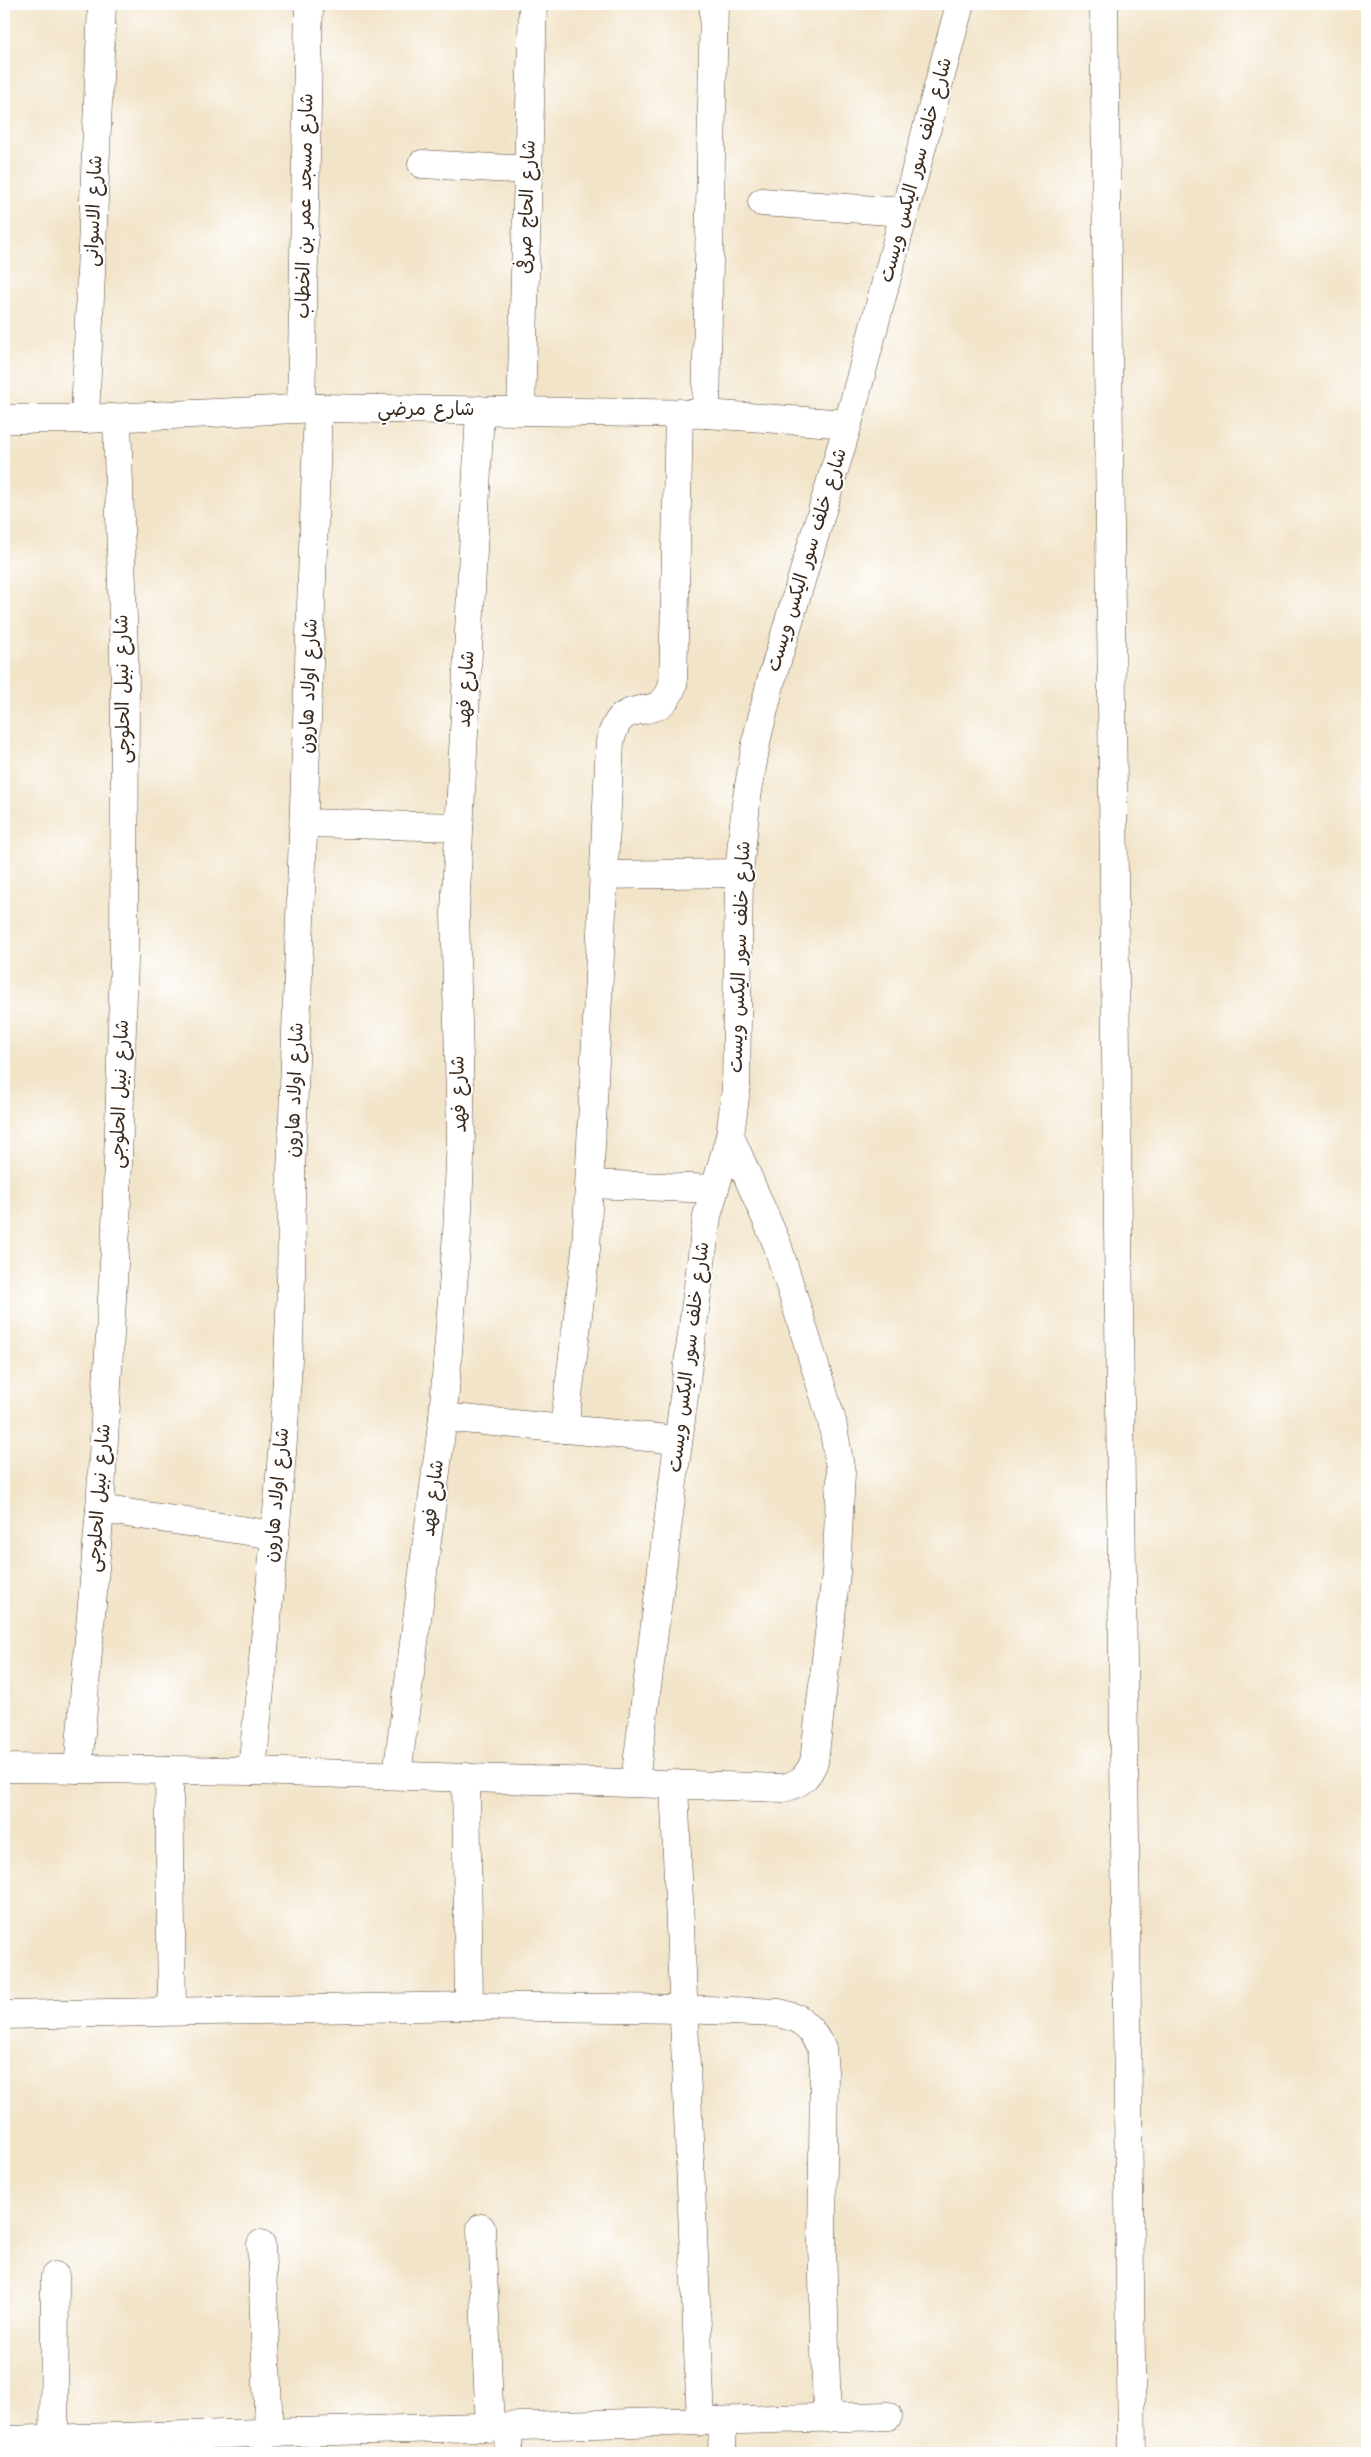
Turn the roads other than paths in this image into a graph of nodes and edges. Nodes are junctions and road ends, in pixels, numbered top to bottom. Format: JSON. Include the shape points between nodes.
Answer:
{"nodes":[{"id":1,"x":102,"y":4,"type":"edge"},
{"id":2,"x":309,"y":4,"type":"edge"},
{"id":3,"x":533,"y":4,"type":"edge"},
{"id":4,"x":714,"y":4,"type":"edge"},
{"id":5,"x":960,"y":4,"type":"edge"},
{"id":6,"x":1104,"y":4,"type":"edge"},
{"id":7,"x":422,"y":164,"type":"dead end"},
{"id":8,"x":529,"y":170,"type":"junction"},
{"id":9,"x":762,"y":202,"type":"dead end"},
{"id":10,"x":904,"y":212,"type":"junction"},
{"id":11,"x":309,"y":408,"type":"junction"},
{"id":12,"x":480,"y":410,"type":"junction"},
{"id":13,"x":522,"y":410,"type":"junction"},
{"id":14,"x":679,"y":413,"type":"junction"},
{"id":15,"x":706,"y":414,"type":"junction"},
{"id":16,"x":117,"y":418,"type":"junction"},
{"id":17,"x":85,"y":419,"type":"junction"},
{"id":18,"x":4,"y":420,"type":"edge"},
{"id":19,"x":848,"y":424,"type":"junction"},
{"id":20,"x":305,"y":823,"type":"junction"},
{"id":21,"x":459,"y":827,"type":"junction"},
{"id":22,"x":739,"y":873,"type":"junction"},
{"id":23,"x":603,"y":875,"type":"junction"},
{"id":24,"x":730,"y":1136,"type":"junction"},
{"id":25,"x":590,"y":1184,"type":"junction"},
{"id":26,"x":714,"y":1189,"type":"junction"},
{"id":27,"x":443,"y":1417,"type":"junction"},
{"id":28,"x":564,"y":1429,"type":"junction"},
{"id":29,"x":678,"y":1440,"type":"junction"},
{"id":30,"x":100,"y":1509,"type":"junction"},
{"id":31,"x":274,"y":1534,"type":"junction"},
{"id":32,"x":4,"y":1768,"type":"edge"},
{"id":33,"x":78,"y":1769,"type":"junction"},
{"id":34,"x":169,"y":1770,"type":"junction"},
{"id":35,"x":252,"y":1771,"type":"junction"},
{"id":36,"x":397,"y":1775,"type":"junction"},
{"id":37,"x":466,"y":1777,"type":"junction"},
{"id":38,"x":635,"y":1781,"type":"junction"},
{"id":39,"x":674,"y":1783,"type":"junction"},
{"id":40,"x":469,"y":2006,"type":"junction"},
{"id":41,"x":683,"y":2009,"type":"junction"},
{"id":42,"x":172,"y":2012,"type":"junction"},
{"id":43,"x":4,"y":2014,"type":"edge"},
{"id":44,"x":481,"y":2228,"type":"dead end"},
{"id":45,"x":261,"y":2244,"type":"dead end"},
{"id":46,"x":55,"y":2276,"type":"dead end"},
{"id":47,"x":888,"y":2416,"type":"dead end"},
{"id":48,"x":827,"y":2418,"type":"junction"},
{"id":49,"x":712,"y":2422,"type":"junction"},
{"id":50,"x":499,"y":2427,"type":"junction"},
{"id":51,"x":283,"y":2439,"type":"edge"},
{"id":52,"x":4,"y":2440,"type":"edge"},
{"id":53,"x":55,"y":2446,"type":"edge"},
{"id":54,"x":508,"y":2453,"type":"edge"},
{"id":55,"x":722,"y":2453,"type":"edge"},
{"id":56,"x":1132,"y":2453,"type":"edge"}],
"edges":[{"from":1,"to":17,"type":"street","name":"شارع الاسوانى"},
{"from":2,"to":11,"type":"street","name":"شارع مسجد عمر بن الخطاب"},
{"from":3,"to":8,"type":"street","name":"شارع الحاج صرفى"},
{"from":4,"to":15,"type":"street"},
{"from":5,"to":10,"type":"street","name":"شارع خلف سور اليكس ويست"},
{"from":6,"to":56,"type":"street"},
{"from":7,"to":8,"type":"street"},
{"from":8,"to":13,"type":"street","name":"شارع الحاج صرفى"},
{"from":9,"to":10,"type":"street"},
{"from":10,"to":19,"type":"street","name":"شارع خلف سور اليكس ويست"},
{"from":11,"to":12,"type":"street","name":"شارع مرضي"},
{"from":11,"to":16,"type":"street","name":"شارع مرضي"},
{"from":11,"to":20,"type":"street","name":"شارع اولاد هارون"},
{"from":12,"to":13,"type":"street","name":"شارع مرضي"},
{"from":12,"to":21,"type":"street","name":"شارع فهد"},
{"from":13,"to":14,"type":"street","name":"شارع مرضي"},
{"from":14,"to":15,"type":"street","name":"شارع مرضي"},
{"from":14,"to":23,"type":"street","via":[[673,685],[662,704],[653,709],[634,710],[620,717],[613,727]]},
{"from":15,"to":19,"type":"street","name":"شارع مرضي"},
{"from":16,"to":17,"type":"street","name":"شارع مرضي"},
{"from":16,"to":30,"type":"street","name":"شارع نبيل الحلوجى","via":[[124,688],[124,959],[116,1229]]},
{"from":17,"to":18,"type":"street","name":"شارع مرضي"},
{"from":19,"to":22,"type":"street","name":"شارع خلف سور اليكس ويست","via":[[766,700],[746,803]]},
{"from":20,"to":21,"type":"street"},
{"from":20,"to":31,"type":"street","name":"شارع اولاد هارون","via":[[292,1174],[293,1260]]},
{"from":21,"to":27,"type":"street","name":"شارع فهد","via":[[455,913],[461,1134]]},
{"from":22,"to":23,"type":"street"},
{"from":22,"to":24,"type":"street","name":"شارع خلف سور اليكس ويست","via":[[738,1035]]},
{"from":23,"to":25,"type":"street"},
{"from":24,"to":26,"type":"street","name":"شارع خلف سور اليكس ويست"},
{"from":24,"to":39,"type":"street","via":[[776,1244],[832,1421],[841,1473],[836,1573],[814,1762],[808,1776],[798,1785],[783,1788]]},
{"from":25,"to":26,"type":"street"},
{"from":25,"to":28,"type":"street","via":[[586,1250]]},
{"from":26,"to":29,"type":"street","name":"شارع خلف سور اليكس ويست","via":[[707,1216]]},
{"from":27,"to":28,"type":"street"},
{"from":27,"to":36,"type":"street","name":"شارع فهد"},
{"from":28,"to":29,"type":"street"},
{"from":29,"to":38,"type":"street","name":"شارع خلف سور اليكس ويست"},
{"from":30,"to":31,"type":"street"},
{"from":30,"to":33,"type":"street","name":"شارع نبيل الحلوجى"},
{"from":31,"to":35,"type":"street","name":"شارع اولاد هارون"},
{"from":32,"to":33,"type":"street"},
{"from":33,"to":34,"type":"street"},
{"from":34,"to":35,"type":"street"},
{"from":34,"to":42,"type":"street"},
{"from":35,"to":36,"type":"street"},
{"from":36,"to":37,"type":"street"},
{"from":37,"to":38,"type":"street"},
{"from":37,"to":40,"type":"street"},
{"from":38,"to":39,"type":"street"},
{"from":39,"to":41,"type":"street"},
{"from":40,"to":41,"type":"street"},
{"from":40,"to":42,"type":"street"},
{"from":41,"to":48,"type":"street","via":[[779,2013],[799,2019],[822,2048],[822,2242]]},
{"from":41,"to":49,"type":"street"},
{"from":42,"to":43,"type":"street"},
{"from":44,"to":50,"type":"street"},
{"from":45,"to":51,"type":"street"},
{"from":46,"to":53,"type":"street"},
{"from":47,"to":48,"type":"street"},
{"from":48,"to":49,"type":"street"},
{"from":49,"to":50,"type":"street"},
{"from":49,"to":55,"type":"street"},
{"from":50,"to":51,"type":"street"},
{"from":50,"to":54,"type":"street"},
{"from":51,"to":53,"type":"street"},
{"from":52,"to":53,"type":"street"}]}
